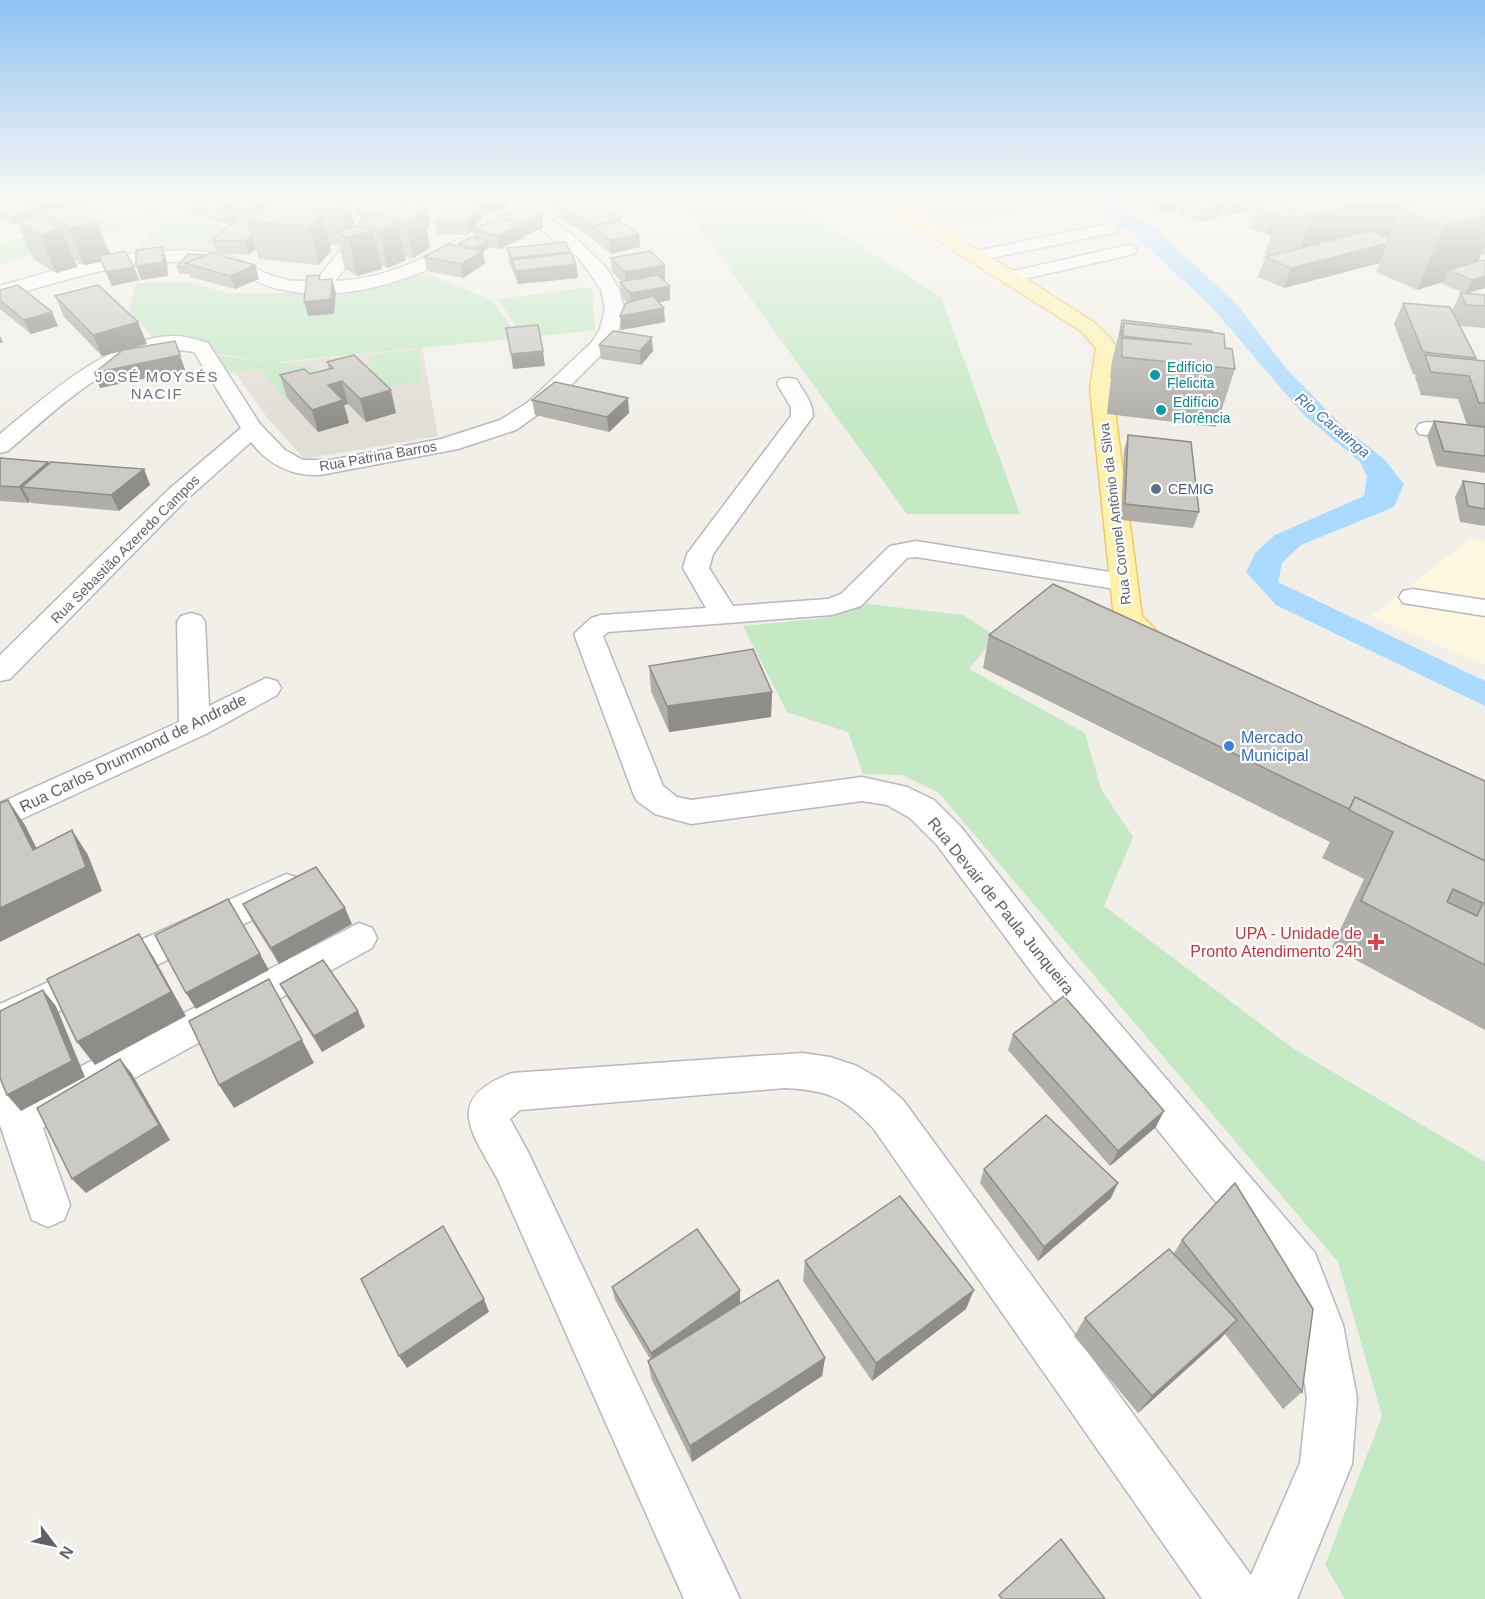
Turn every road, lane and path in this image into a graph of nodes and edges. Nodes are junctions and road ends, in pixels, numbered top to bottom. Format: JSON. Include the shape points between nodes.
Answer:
{"nodes":[{"id":1,"x":63,"y":276,"type":"edge"},
{"id":2,"x":261,"y":276,"type":"edge"},
{"id":3,"x":330,"y":276,"type":"edge"},
{"id":4,"x":399,"y":276,"type":"edge"},
{"id":5,"x":603,"y":276,"type":"edge"},
{"id":6,"x":1017,"y":276,"type":"edge"},
{"id":7,"x":1011,"y":277,"type":"joint"},
{"id":8,"x":320,"y":287,"type":"junction"},
{"id":9,"x":0,"y":292,"type":"edge"},
{"id":10,"x":788,"y":384,"type":"dead end"},
{"id":11,"x":253,"y":429,"type":"junction"},
{"id":12,"x":1427,"y":429,"type":"dead end"},
{"id":13,"x":1485,"y":436,"type":"edge"},
{"id":14,"x":0,"y":446,"type":"edge"},
{"id":15,"x":1122,"y":582,"type":"junction"},
{"id":16,"x":1413,"y":597,"type":"dead end"},
{"id":17,"x":1485,"y":608,"type":"edge"},
{"id":18,"x":724,"y":614,"type":"junction"},
{"id":19,"x":191,"y":622,"type":"dead end"},
{"id":20,"x":1188,"y":659,"type":"edge"},
{"id":21,"x":0,"y":672,"type":"edge"},
{"id":22,"x":266,"y":688,"type":"dead end"},
{"id":23,"x":195,"y":727,"type":"junction"},
{"id":24,"x":0,"y":817,"type":"edge"},
{"id":25,"x":290,"y":886,"type":"edge"},
{"id":26,"x":359,"y":938,"type":"dead end"},
{"id":27,"x":0,"y":1022,"type":"edge"},
{"id":28,"x":0,"y":1073,"type":"edge"},
{"id":29,"x":20,"y":1119,"type":"junction"},
{"id":30,"x":48,"y":1205,"type":"dead end"},
{"id":31,"x":712,"y":1599,"type":"edge"},
{"id":32,"x":1235,"y":1599,"type":"edge"},
{"id":33,"x":1269,"y":1599,"type":"edge"}],
"edges":[{"from":1,"to":9,"type":"street"},
{"from":2,"to":8,"type":"street","via":[[273,282]]},
{"from":3,"to":8,"type":"street"},
{"from":4,"to":8,"type":"street","via":[[367,285]]},
{"from":5,"to":11,"type":"street","name":"Rua Patrina Barros","via":[[613,300],[609,332],[528,412],[509,424],[457,442],[307,468],[281,459]]},
{"from":6,"to":7,"type":"street"},
{"from":7,"to":15,"type":"main road","name":"Rua Coronel Antônio da Silva","via":[[1088,327],[1106,348],[1101,389]]},
{"from":10,"to":18,"type":"street","via":[[802,407],[802,416],[699,554],[696,568]]},
{"from":11,"to":14,"type":"street","name":"Rua Patrina Barros","via":[[201,347],[168,344],[126,355],[98,370]]},
{"from":11,"to":21,"type":"street","name":"Rua Sebastião Azeredo Campos","via":[[177,495]]},
{"from":12,"to":13,"type":"street"},
{"from":15,"to":18,"type":"street","name":"Rua Devair de Paula Junqueira","via":[[916,549],[899,552],[851,600],[832,607]]},
{"from":15,"to":20,"type":"main road","name":"Rua Coronel Antônio da Silva","via":[[1128,618],[1150,640]]},
{"from":16,"to":17,"type":"street"},
{"from":18,"to":33,"type":"street","name":"Rua Devair de Paula Junqueira","via":[[601,624],[588,634],[649,793],[668,806],[691,812],[862,789],[895,795],[922,809],[949,836],[1051,970],[1299,1269],[1320,1325],[1332,1398],[1326,1464]]},
{"from":19,"to":23,"type":"street"},
{"from":22,"to":23,"type":"street","name":"Rua Carlos Drummond de Andrade"},
{"from":23,"to":24,"type":"street","name":"Rua Carlos Drummond de Andrade"},
{"from":25,"to":27,"type":"street"},
{"from":26,"to":29,"type":"street"},
{"from":28,"to":29,"type":"street"},
{"from":29,"to":30,"type":"street"},
{"from":31,"to":32,"type":"street","via":[[513,1166],[489,1122],[490,1107],[512,1092],[785,1070],[819,1071],[845,1078],[868,1093],[888,1114]]}]}
